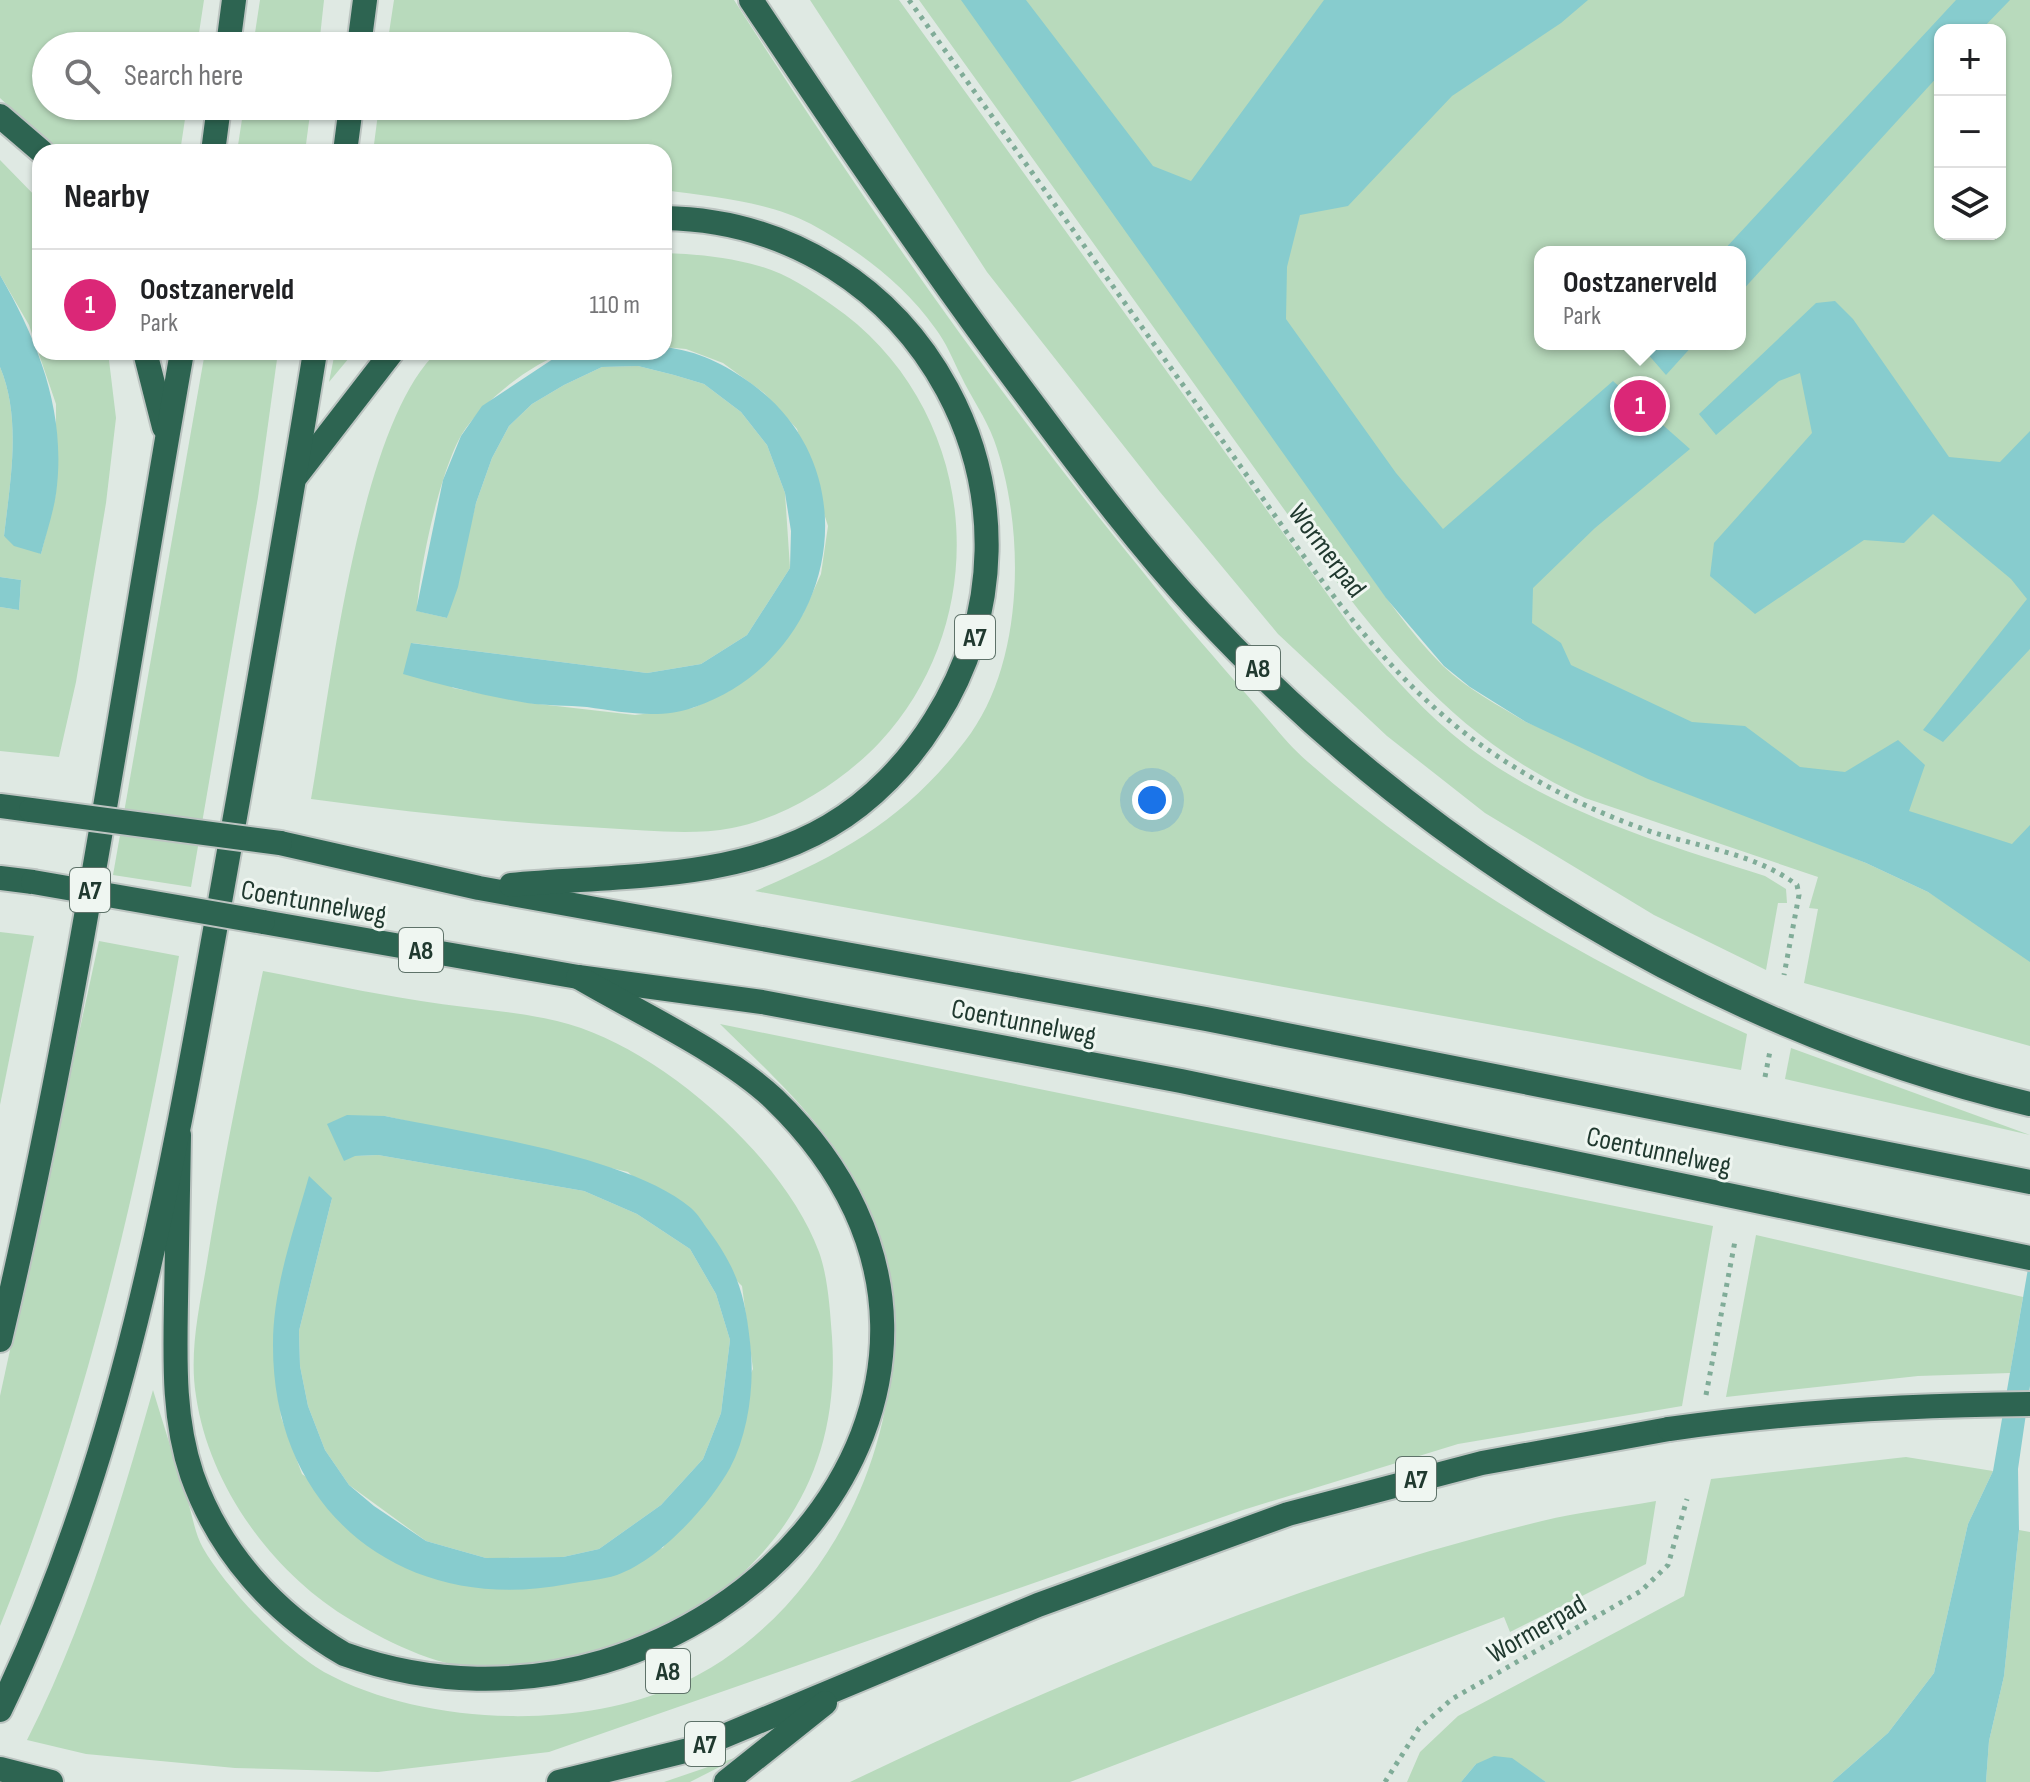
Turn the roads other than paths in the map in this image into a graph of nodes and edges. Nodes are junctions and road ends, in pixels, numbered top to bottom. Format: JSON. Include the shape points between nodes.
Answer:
{"nodes":[{"id":1,"x":234,"y":0,"type":"edge"},
{"id":2,"x":365,"y":0,"type":"edge"},
{"id":3,"x":751,"y":0,"type":"edge"},
{"id":4,"x":230,"y":32,"type":"edge"},
{"id":5,"x":361,"y":32,"type":"edge"},
{"id":6,"x":0,"y":116,"type":"edge"},
{"id":7,"x":217,"y":120,"type":"edge"},
{"id":8,"x":349,"y":120,"type":"edge"},
{"id":9,"x":33,"y":144,"type":"edge"},
{"id":10,"x":214,"y":144,"type":"edge"},
{"id":11,"x":346,"y":144,"type":"edge"},
{"id":12,"x":672,"y":219,"type":"edge"},
{"id":13,"x":147,"y":360,"type":"edge"},
{"id":14,"x":181,"y":360,"type":"edge"},
{"id":15,"x":314,"y":360,"type":"edge"},
{"id":16,"x":386,"y":360,"type":"edge"},
{"id":17,"x":167,"y":438,"type":"junction"},
{"id":18,"x":295,"y":477,"type":"junction"},
{"id":19,"x":0,"y":806,"type":"edge"},
{"id":20,"x":0,"y":878,"type":"edge"},
{"id":21,"x":479,"y":888,"type":"junction"},
{"id":22,"x":578,"y":977,"type":"junction"},
{"id":23,"x":2030,"y":1104,"type":"edge"},
{"id":24,"x":179,"y":1135,"type":"junction"},
{"id":25,"x":2030,"y":1182,"type":"edge"},
{"id":26,"x":2030,"y":1258,"type":"edge"},
{"id":27,"x":0,"y":1340,"type":"edge"},
{"id":28,"x":2030,"y":1404,"type":"edge"},
{"id":29,"x":806,"y":1561,"type":"dead end"},
{"id":30,"x":845,"y":1687,"type":"junction"},
{"id":31,"x":485,"y":1701,"type":"dead end"},
{"id":32,"x":0,"y":1710,"type":"edge"},
{"id":33,"x":0,"y":1769,"type":"edge"},
{"id":34,"x":51,"y":1782,"type":"edge"},
{"id":35,"x":559,"y":1782,"type":"edge"},
{"id":36,"x":726,"y":1782,"type":"edge"}],
"edges":[{"from":1,"to":4,"type":"highway"},
{"from":2,"to":5,"type":"highway"},
{"from":3,"to":23,"type":"highway","number":"A8","via":[[879,190],[1118,517],[1201,613],[1322,731],[1434,822],[1607,937],[1825,1039],[1974,1091]]},
{"from":6,"to":9,"type":"highway"},
{"from":7,"to":10,"type":"highway"},
{"from":8,"to":11,"type":"highway"},
{"from":12,"to":21,"type":"highway","number":"A7","via":[[737,228],[797,247],[856,282],[909,330],[949,390],[975,457],[987,561],[976,635],[947,702],[895,772],[863,803],[786,848],[735,865]]},
{"from":13,"to":17,"type":"highway"},
{"from":14,"to":17,"type":"highway","number":"A7"},
{"from":15,"to":18,"type":"highway"},
{"from":16,"to":18,"type":"highway"},
{"from":17,"to":27,"type":"highway","number":"A7","via":[[114,765]]},
{"from":18,"to":24,"type":"highway"},
{"from":19,"to":21,"type":"highway","name":"Coentunnelweg","bridge":true,"via":[[280,843]]},
{"from":20,"to":22,"type":"highway","name":"Coentunnelweg","number":"A8","bridge":true},
{"from":21,"to":25,"type":"highway","name":"Coentunnelweg","via":[[1206,1019]]},
{"from":22,"to":26,"type":"highway","name":"Coentunnelweg","number":"A8","via":[[762,1002],[1165,1078]]},
{"from":22,"to":29,"type":"highway","number":"A8","via":[[770,1095],[822,1155],[857,1217],[878,1285],[881,1363],[854,1479]]},
{"from":24,"to":31,"type":"highway","via":[[179,1422],[193,1478],[219,1533],[255,1584],[335,1648],[428,1690]]},
{"from":24,"to":32,"type":"highway","via":[[118,1394],[58,1572]]},
{"from":28,"to":30,"type":"highway","number":"A7","bridge":true,"via":[[1808,1412],[1669,1429],[1482,1463],[1288,1514],[1038,1605]]},
{"from":30,"to":35,"type":"highway","number":"A7","via":[[693,1749]]},
{"from":30,"to":36,"type":"highway","number":"A7"},
{"from":33,"to":34,"type":"highway"}]}
